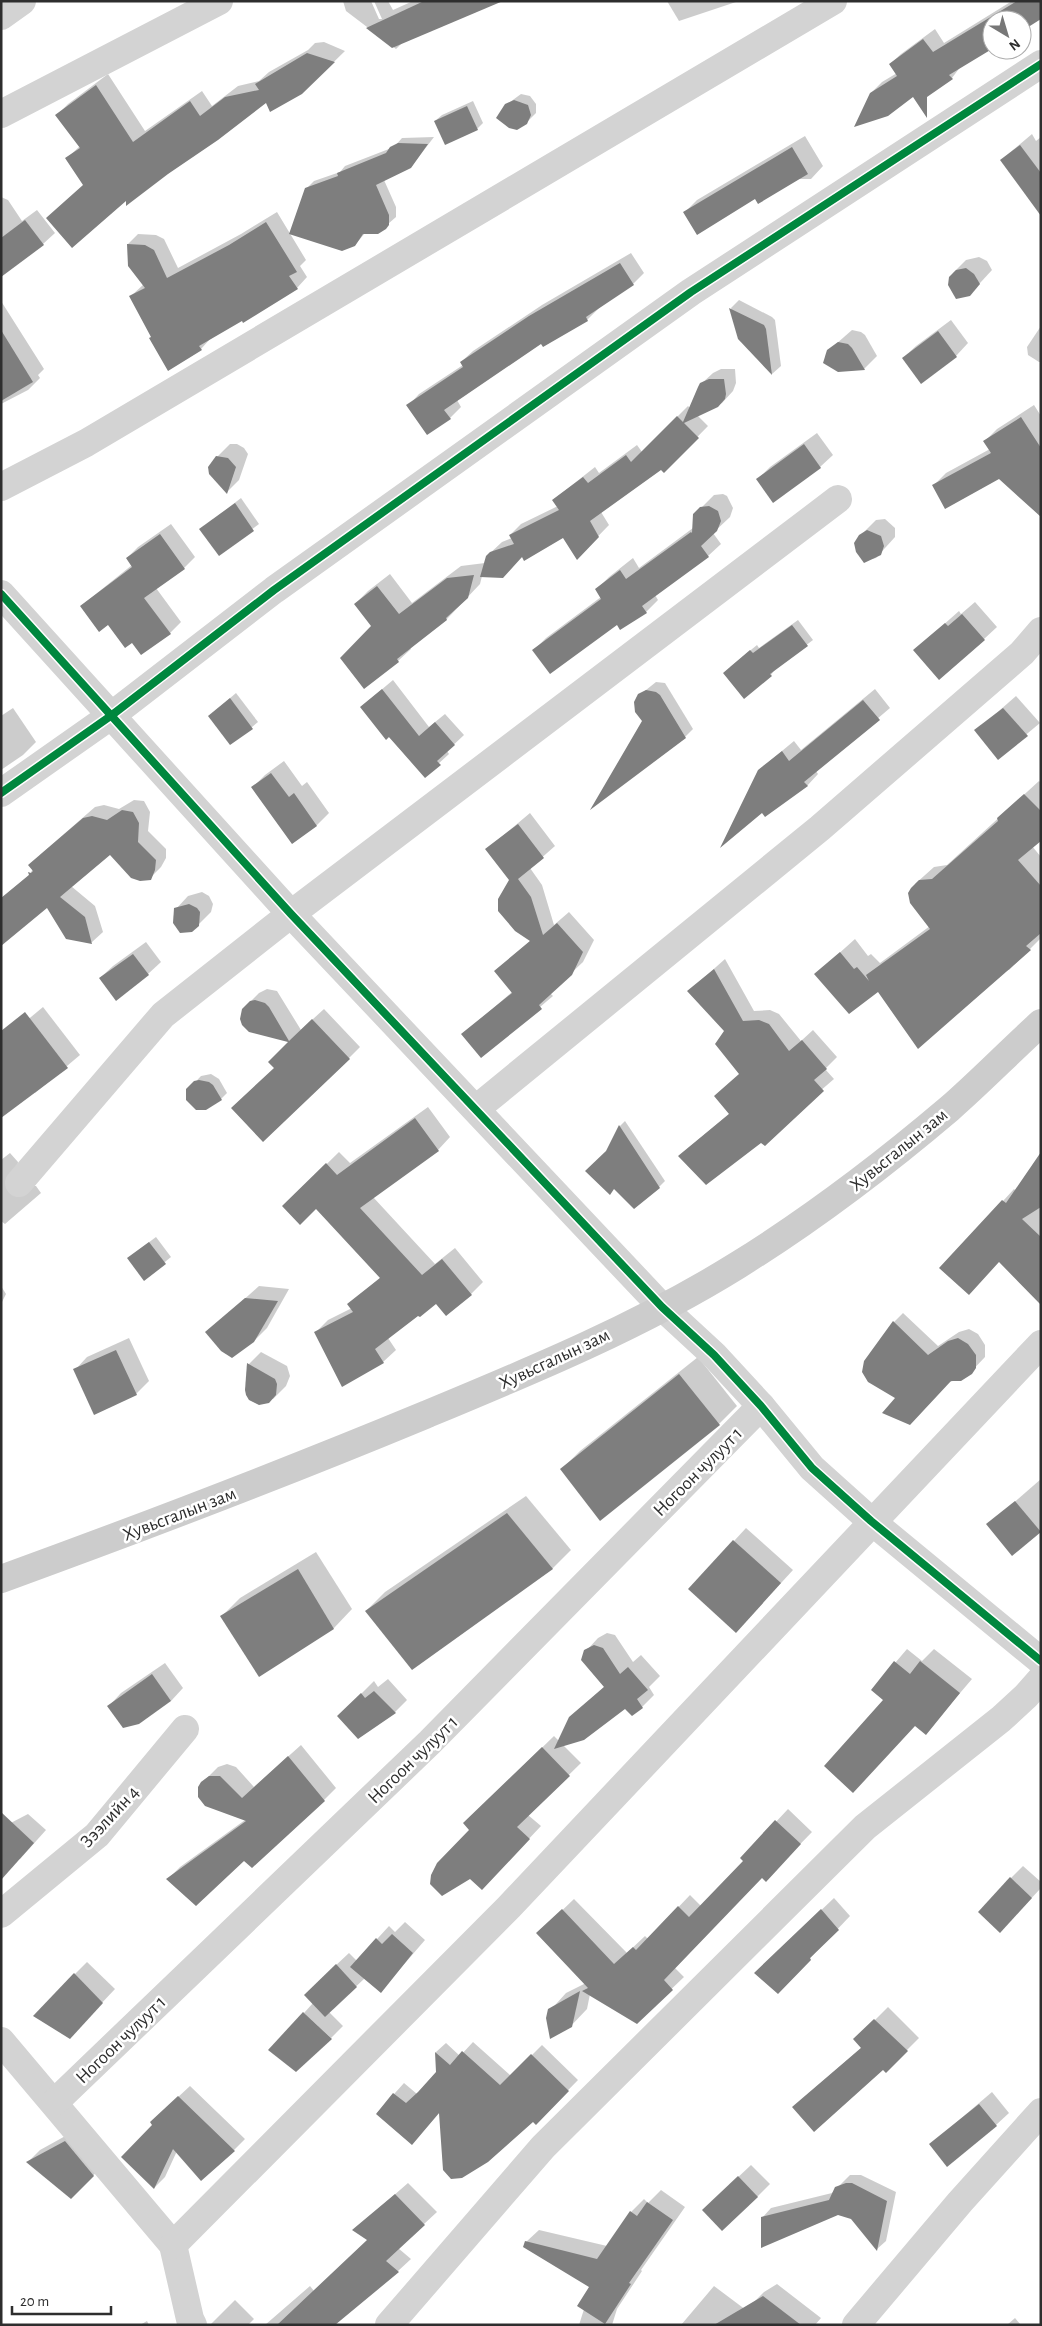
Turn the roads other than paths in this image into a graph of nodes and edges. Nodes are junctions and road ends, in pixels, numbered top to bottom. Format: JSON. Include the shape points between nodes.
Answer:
{"nodes":[{"id":1,"x":22,"y":1,"type":"edge"},
{"id":2,"x":219,"y":1,"type":"edge"},
{"id":3,"x":833,"y":1,"type":"edge"},
{"id":4,"x":1,"y":16,"type":"edge"},
{"id":5,"x":1041,"y":64,"type":"edge"},
{"id":6,"x":1,"y":114,"type":"edge"},
{"id":7,"x":1,"y":487,"type":"edge"},
{"id":8,"x":838,"y":500,"type":"dead end"},
{"id":9,"x":1,"y":594,"type":"edge"},
{"id":10,"x":1041,"y":631,"type":"edge"},
{"id":11,"x":112,"y":715,"type":"junction"},
{"id":12,"x":1,"y":794,"type":"edge"},
{"id":13,"x":292,"y":914,"type":"junction"},
{"id":14,"x":1041,"y":1023,"type":"edge"},
{"id":15,"x":477,"y":1108,"type":"junction"},
{"id":16,"x":19,"y":1183,"type":"dead end"},
{"id":17,"x":662,"y":1307,"type":"junction"},
{"id":18,"x":1041,"y":1344,"type":"edge"},
{"id":19,"x":761,"y":1406,"type":"junction"},
{"id":20,"x":871,"y":1521,"type":"junction"},
{"id":21,"x":1,"y":1579,"type":"edge"},
{"id":22,"x":1041,"y":1660,"type":"edge"},
{"id":23,"x":1041,"y":1679,"type":"edge"},
{"id":24,"x":185,"y":1728,"type":"dead end"},
{"id":25,"x":1,"y":1914,"type":"edge"},
{"id":26,"x":1,"y":2041,"type":"edge"},
{"id":27,"x":54,"y":2102,"type":"junction"},
{"id":28,"x":1041,"y":2112,"type":"edge"},
{"id":29,"x":173,"y":2245,"type":"junction"},
{"id":30,"x":193,"y":2325,"type":"edge"},
{"id":31,"x":389,"y":2325,"type":"edge"},
{"id":32,"x":856,"y":2325,"type":"edge"}],
"edges":[{"from":1,"to":4,"type":"street"},
{"from":2,"to":6,"type":"street"},
{"from":3,"to":7,"type":"street","via":[[93,439]]},
{"from":5,"to":11,"type":"street","via":[[691,292],[274,590]]},
{"from":8,"to":13,"type":"street"},
{"from":9,"to":11,"type":"street"},
{"from":10,"to":15,"type":"street","via":[[1022,653],[820,828]]},
{"from":11,"to":12,"type":"street"},
{"from":11,"to":13,"type":"street"},
{"from":13,"to":15,"type":"street"},
{"from":13,"to":16,"type":"street","via":[[163,1015]]},
{"from":14,"to":17,"type":"main road","name":"Хувьсгалын зам","via":[[950,1108],[871,1172],[737,1266]]},
{"from":15,"to":17,"type":"street"},
{"from":17,"to":19,"type":"street","via":[[714,1355]]},
{"from":17,"to":21,"type":"main road","name":"Хувьсгалын зам","via":[[522,1375],[408,1422],[188,1511]]},
{"from":18,"to":20,"type":"street"},
{"from":19,"to":20,"type":"street","via":[[812,1468]]},
{"from":19,"to":27,"type":"street","name":"Ногоон чулуут 1","via":[[430,1742]]},
{"from":20,"to":22,"type":"street"},
{"from":20,"to":29,"type":"street","via":[[509,1908]]},
{"from":23,"to":31,"type":"street","via":[[1001,1719],[865,1827],[543,2147]]},
{"from":24,"to":25,"type":"street","name":"Зээлийн 4","via":[[97,1835]]},
{"from":26,"to":27,"type":"street"},
{"from":27,"to":29,"type":"street"},
{"from":28,"to":32,"type":"street"},
{"from":29,"to":30,"type":"street"}]}
